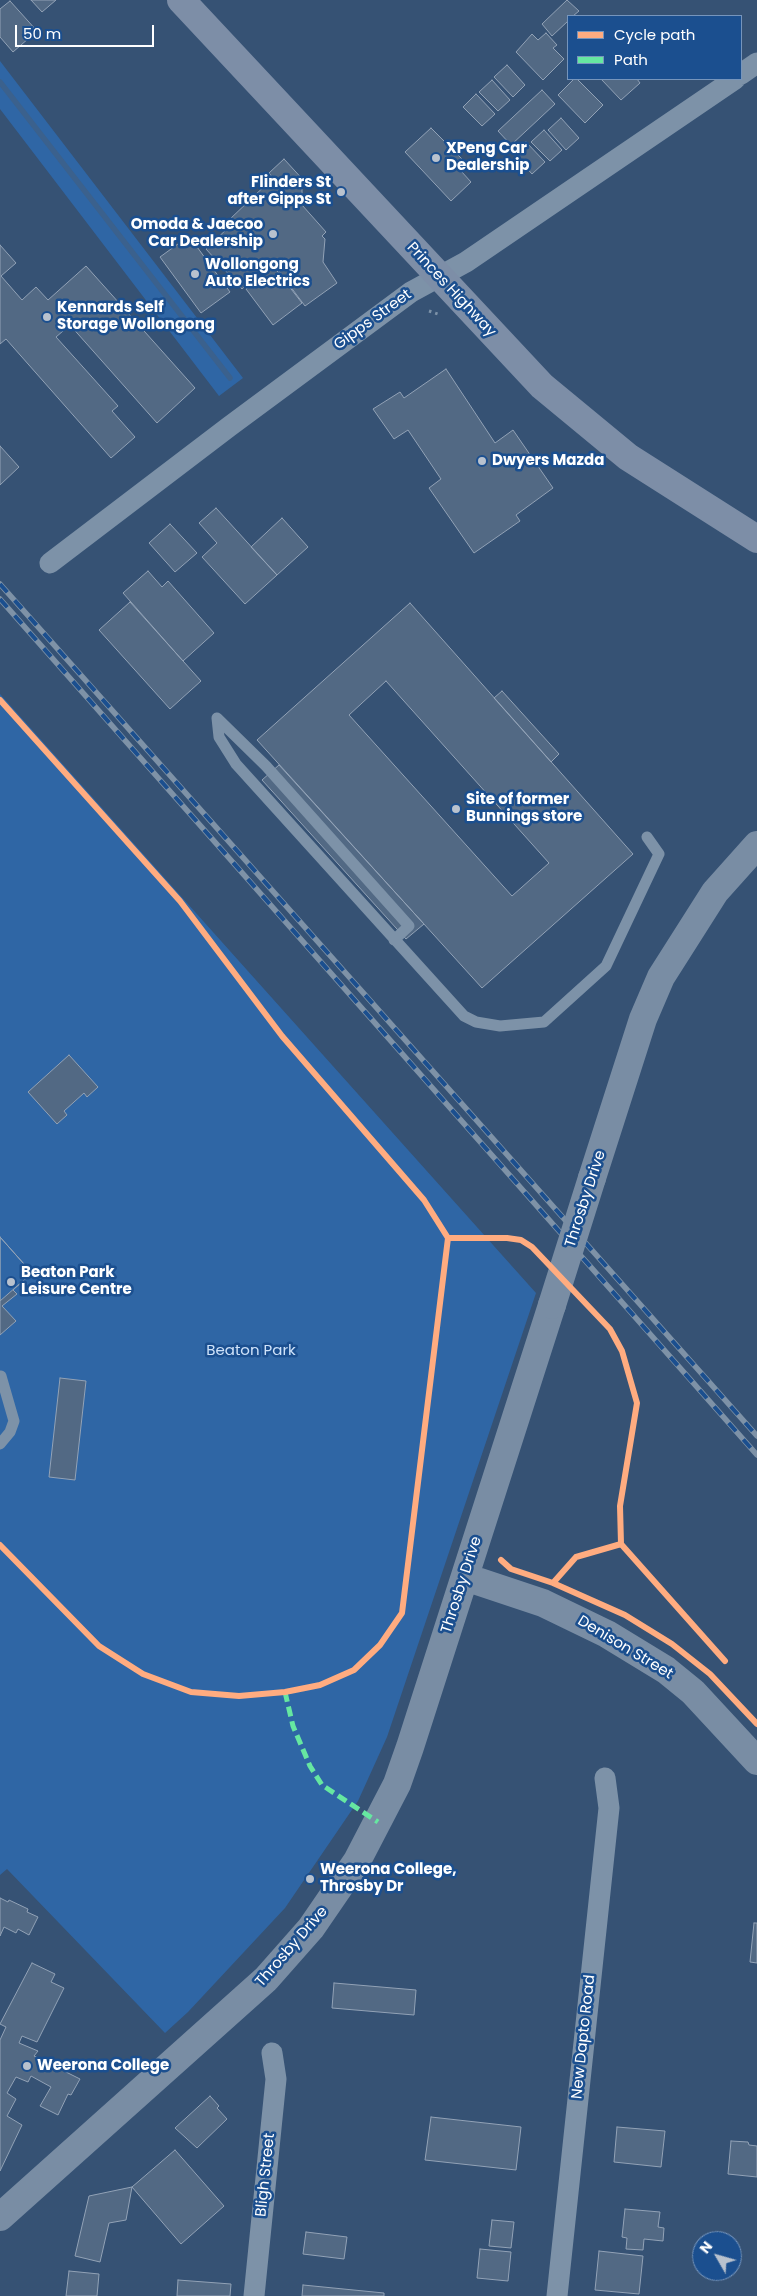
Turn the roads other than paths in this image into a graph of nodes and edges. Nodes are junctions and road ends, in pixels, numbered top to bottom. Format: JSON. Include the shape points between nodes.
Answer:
{"nodes":[{"id":1,"x":181,"y":0,"type":"edge"},
{"id":2,"x":757,"y":63,"type":"edge"},
{"id":3,"x":742,"y":73,"type":"edge"},
{"id":4,"x":734,"y":80,"type":"edge"},
{"id":5,"x":439,"y":277,"type":"junction"},
{"id":6,"x":757,"y":539,"type":"edge"},
{"id":7,"x":50,"y":563,"type":"dead end"},
{"id":8,"x":647,"y":837,"type":"dead end"},
{"id":9,"x":757,"y":846,"type":"edge"},
{"id":10,"x":394,"y":940,"type":"junction"},
{"id":11,"x":1,"y":1376,"type":"edge"},
{"id":12,"x":0,"y":1444,"type":"edge"},
{"id":13,"x":465,"y":1577,"type":"junction"},
{"id":14,"x":757,"y":1761,"type":"edge"},
{"id":15,"x":605,"y":1778,"type":"dead end"},
{"id":16,"x":272,"y":2054,"type":"dead end"},
{"id":17,"x":0,"y":2217,"type":"edge"},
{"id":18,"x":254,"y":2296,"type":"edge"},
{"id":19,"x":557,"y":2296,"type":"edge"}],
"edges":[{"from":1,"to":5,"type":"main road","name":"Princes Highway"},
{"from":2,"to":3,"type":"street"},
{"from":4,"to":5,"type":"street","name":"Gipps Street","via":[[466,262]]},
{"from":5,"to":6,"type":"main road","name":"Princes Highway","via":[[506,350],[578,418],[658,477]]},
{"from":5,"to":7,"type":"street","name":"Gipps Street","via":[[410,292]]},
{"from":8,"to":10,"type":"lane","via":[[659,854],[606,966],[544,1022],[500,1026],[476,1022],[464,1016]]},
{"from":9,"to":13,"type":"main road","name":"Throsby Drive","bridge":true,"via":[[715,892],[661,977],[643,1019]]},
{"from":10,"to":10,"type":"lane","via":[[236,764],[219,737],[218,718],[266,766],[408,926]]},
{"from":11,"to":12,"type":"lane","via":[[14,1421]]},
{"from":13,"to":14,"type":"main road","name":"Denison Street","via":[[543,1603],[607,1634],[666,1670],[693,1692]]},
{"from":13,"to":17,"type":"main road","name":"Throsby Drive","via":[[397,1784],[336,1894],[289,1954],[254,1990]]},
{"from":15,"to":19,"type":"street","name":"New Dapto Road","via":[[609,1808]]},
{"from":16,"to":18,"type":"street","name":"Bligh Street","via":[[276,2079]]}]}
